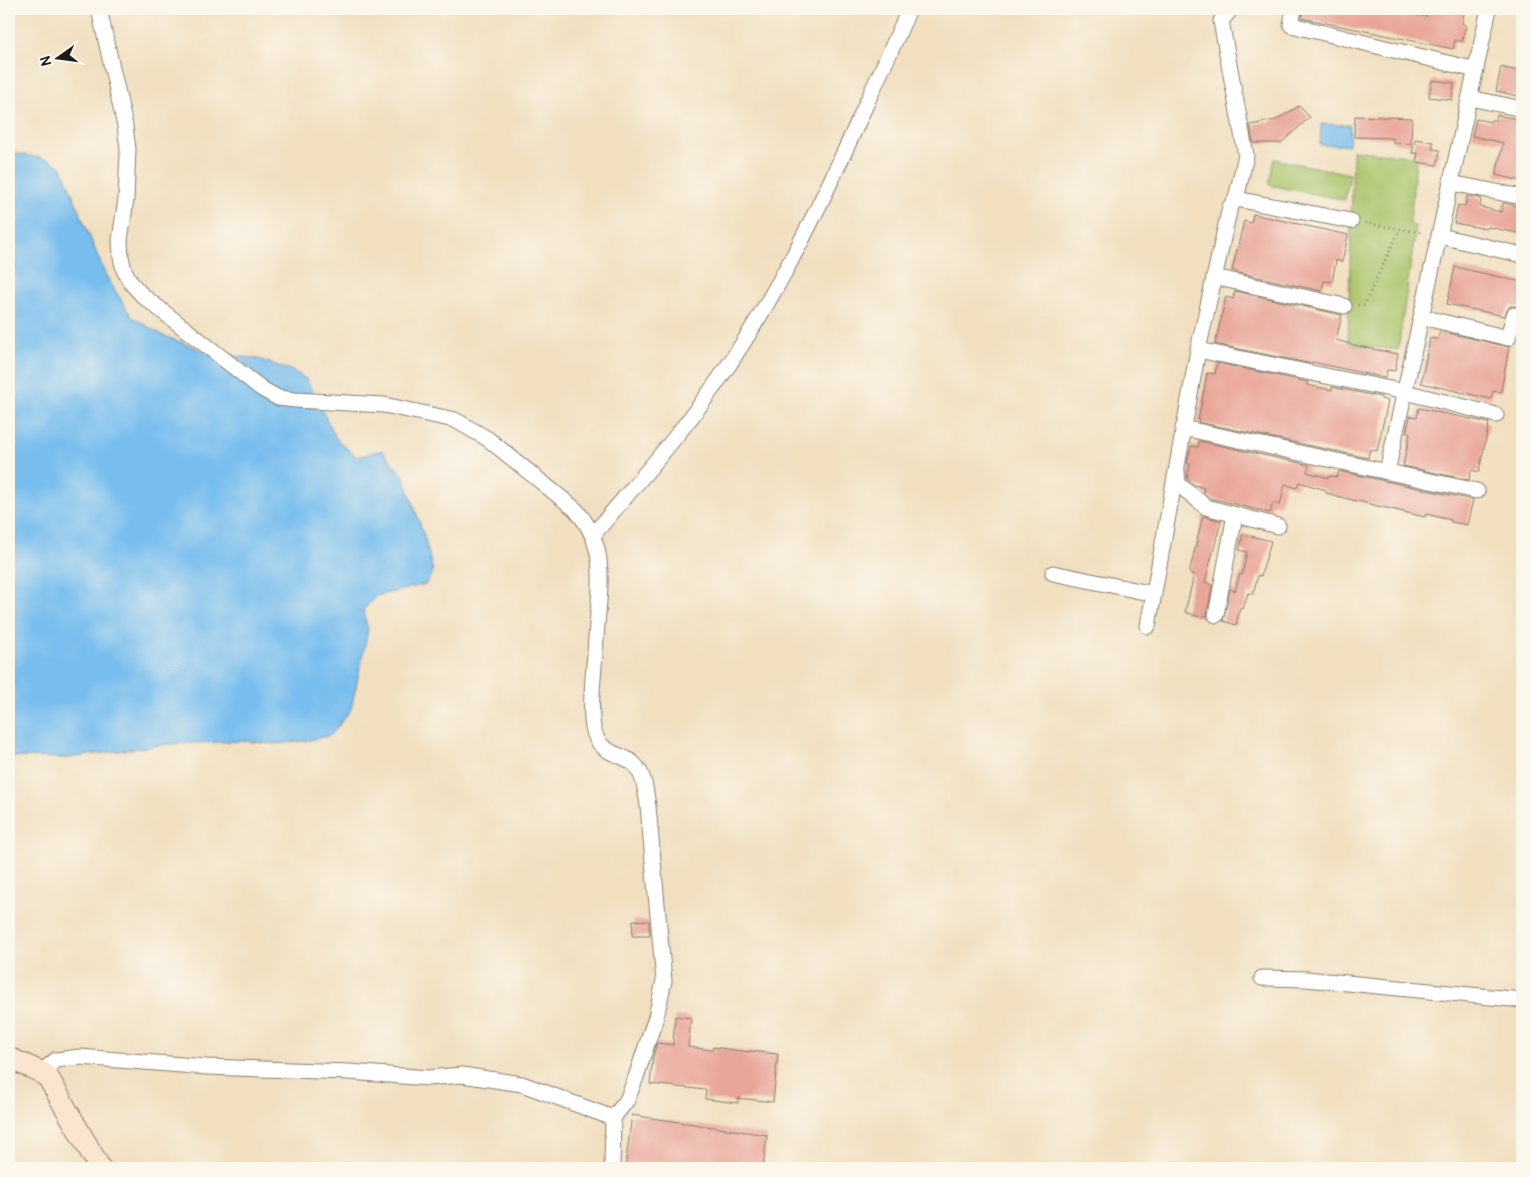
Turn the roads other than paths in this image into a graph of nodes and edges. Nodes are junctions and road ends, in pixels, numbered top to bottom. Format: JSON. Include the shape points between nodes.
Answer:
{"nodes":[{"id":1,"x":99,"y":9,"type":"edge"},
{"id":2,"x":908,"y":9,"type":"edge"},
{"id":3,"x":1231,"y":9,"type":"edge"},
{"id":4,"x":1294,"y":9,"type":"edge"},
{"id":5,"x":1489,"y":9,"type":"edge"},
{"id":6,"x":1476,"y":70,"type":"junction"},
{"id":7,"x":1470,"y":98,"type":"junction"},
{"id":8,"x":1522,"y":109,"type":"edge"},
{"id":9,"x":1452,"y":183,"type":"junction"},
{"id":10,"x":1522,"y":197,"type":"edge"},
{"id":11,"x":1236,"y":199,"type":"junction"},
{"id":12,"x":1351,"y":221,"type":"road end"},
{"id":13,"x":1440,"y":236,"type":"junction"},
{"id":14,"x":1522,"y":255,"type":"edge"},
{"id":15,"x":1214,"y":277,"type":"junction"},
{"id":16,"x":1344,"y":306,"type":"road end"},
{"id":17,"x":1422,"y":317,"type":"junction"},
{"id":18,"x":1522,"y":317,"type":"edge"},
{"id":19,"x":1198,"y":350,"type":"junction"},
{"id":20,"x":1405,"y":392,"type":"junction"},
{"id":21,"x":1496,"y":414,"type":"dead end"},
{"id":22,"x":1183,"y":428,"type":"junction"},
{"id":23,"x":1177,"y":461,"type":"junction"},
{"id":24,"x":1387,"y":472,"type":"junction"},
{"id":25,"x":1477,"y":491,"type":"dead end"},
{"id":26,"x":1235,"y":515,"type":"junction"},
{"id":27,"x":1278,"y":526,"type":"dead end"},
{"id":28,"x":592,"y":535,"type":"junction"},
{"id":29,"x":1054,"y":573,"type":"dead end"},
{"id":30,"x":1154,"y":594,"type":"junction"},
{"id":31,"x":1216,"y":614,"type":"dead end"},
{"id":32,"x":1148,"y":626,"type":"dead end"},
{"id":33,"x":1262,"y":978,"type":"dead end"},
{"id":34,"x":1522,"y":1000,"type":"edge"},
{"id":35,"x":9,"y":1058,"type":"edge"},
{"id":36,"x":41,"y":1072,"type":"junction"},
{"id":37,"x":613,"y":1118,"type":"junction"},
{"id":38,"x":100,"y":1168,"type":"edge"},
{"id":39,"x":612,"y":1168,"type":"edge"}],
"edges":[{"from":1,"to":28,"type":"street","via":[[126,126],[128,149],[121,257],[131,283],[143,296],[278,398],[384,405],[455,420],[469,427],[575,509]]},
{"from":2,"to":28,"type":"street","via":[[837,169],[761,313],[730,364],[688,422]]},
{"from":3,"to":11,"type":"street","via":[[1221,21],[1246,155]]},
{"from":4,"to":6,"type":"street","via":[[1291,25]]},
{"from":5,"to":6,"type":"street"},
{"from":6,"to":7,"type":"street"},
{"from":7,"to":8,"type":"street"},
{"from":7,"to":9,"type":"street"},
{"from":9,"to":10,"type":"street"},
{"from":9,"to":13,"type":"street"},
{"from":11,"to":12,"type":"street"},
{"from":11,"to":15,"type":"street","via":[[1230,206]]},
{"from":13,"to":14,"type":"street"},
{"from":13,"to":17,"type":"street"},
{"from":15,"to":16,"type":"street"},
{"from":15,"to":19,"type":"street"},
{"from":17,"to":18,"type":"street","via":[[1508,338],[1514,316]]},
{"from":17,"to":20,"type":"street"},
{"from":19,"to":20,"type":"street"},
{"from":19,"to":22,"type":"street"},
{"from":20,"to":21,"type":"street"},
{"from":20,"to":24,"type":"street"},
{"from":22,"to":23,"type":"street"},
{"from":22,"to":24,"type":"street"},
{"from":23,"to":26,"type":"street","via":[[1178,484],[1206,507]]},
{"from":23,"to":30,"type":"street"},
{"from":24,"to":25,"type":"street"},
{"from":26,"to":27,"type":"street"},
{"from":26,"to":31,"type":"street"},
{"from":28,"to":37,"type":"street","via":[[600,564],[591,704],[593,728],[598,742],[606,750],[631,762],[639,770],[644,784],[664,981],[636,1077],[627,1100]]},
{"from":29,"to":30,"type":"street"},
{"from":30,"to":32,"type":"street"},
{"from":33,"to":34,"type":"street","via":[[1306,979]]},
{"from":35,"to":36,"type":"street"},
{"from":36,"to":37,"type":"street","via":[[56,1060],[80,1057],[428,1078],[462,1075],[522,1084]]},
{"from":36,"to":38,"type":"street","via":[[49,1078]]},
{"from":37,"to":39,"type":"street"}]}
